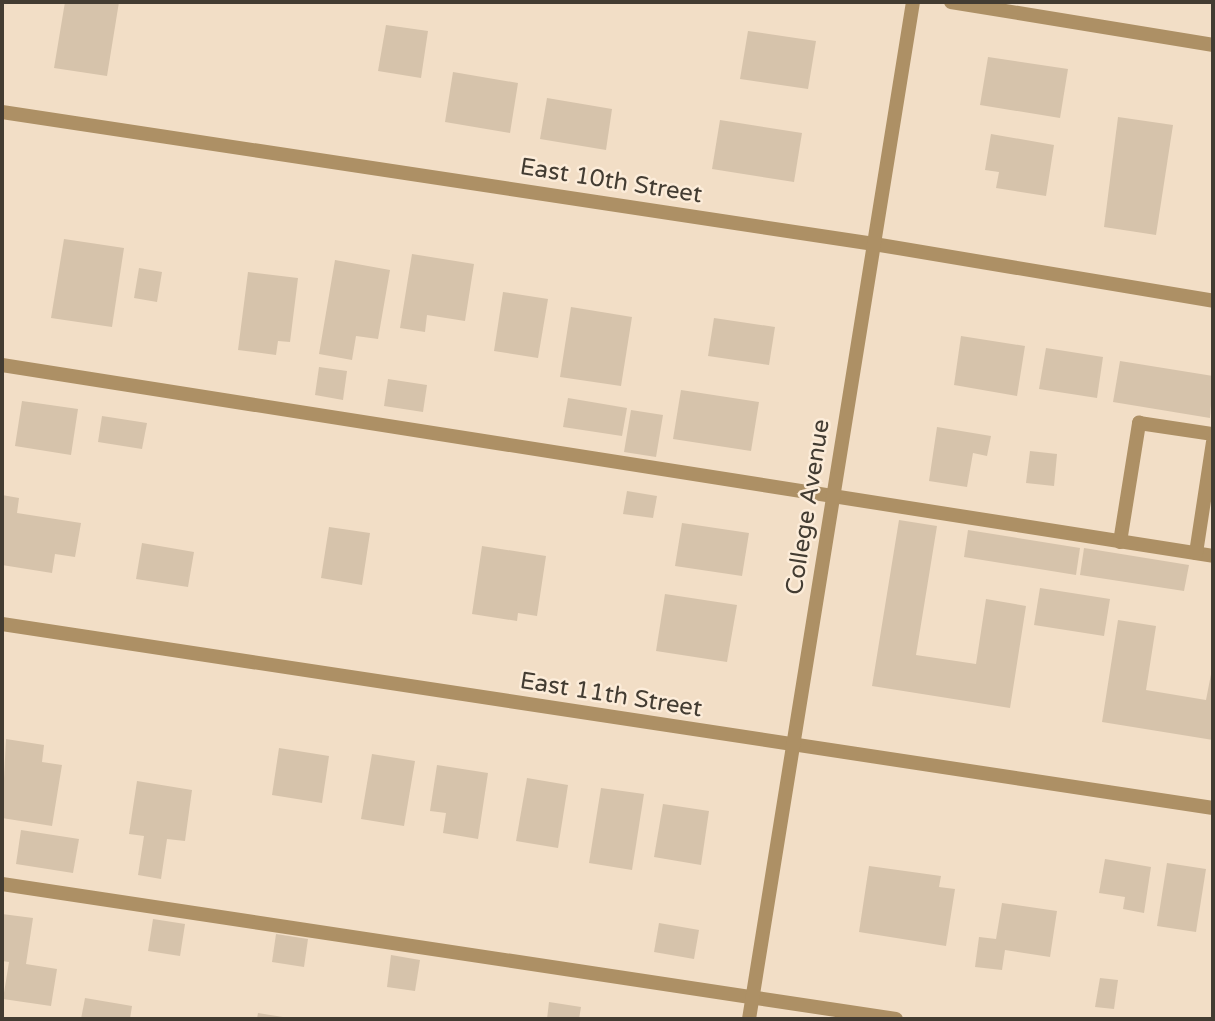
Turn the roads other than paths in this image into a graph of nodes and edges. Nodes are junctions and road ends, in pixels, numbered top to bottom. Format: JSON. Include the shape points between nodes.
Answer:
{"nodes":[{"id":1,"x":913,"y":2,"type":"edge"},
{"id":2,"x":951,"y":2,"type":"edge"},
{"id":3,"x":1213,"y":45,"type":"edge"},
{"id":4,"x":2,"y":112,"type":"edge"},
{"id":5,"x":874,"y":244,"type":"junction"},
{"id":6,"x":1213,"y":301,"type":"edge"},
{"id":7,"x":2,"y":365,"type":"edge"},
{"id":8,"x":1213,"y":433,"type":"edge"},
{"id":9,"x":1213,"y":442,"type":"edge"},
{"id":10,"x":833,"y":496,"type":"junction"},
{"id":11,"x":1120,"y":542,"type":"junction"},
{"id":12,"x":1196,"y":553,"type":"junction"},
{"id":13,"x":1213,"y":556,"type":"edge"},
{"id":14,"x":2,"y":624,"type":"edge"},
{"id":15,"x":793,"y":746,"type":"junction"},
{"id":16,"x":1213,"y":808,"type":"edge"},
{"id":17,"x":2,"y":884,"type":"edge"},
{"id":18,"x":752,"y":999,"type":"junction"},
{"id":19,"x":749,"y":1019,"type":"edge"},
{"id":20,"x":896,"y":1019,"type":"edge"}],
"edges":[{"from":1,"to":5,"type":"street","name":"College Avenue"},
{"from":2,"to":3,"type":"street"},
{"from":4,"to":5,"type":"street","name":"East 10th Street"},
{"from":5,"to":6,"type":"street","name":"East 10th Street"},
{"from":5,"to":10,"type":"street","name":"College Avenue"},
{"from":7,"to":10,"type":"street"},
{"from":8,"to":11,"type":"street","via":[[1139,423]]},
{"from":9,"to":12,"type":"street"},
{"from":10,"to":11,"type":"street"},
{"from":10,"to":15,"type":"street","name":"College Avenue"},
{"from":11,"to":12,"type":"street"},
{"from":12,"to":13,"type":"street"},
{"from":14,"to":15,"type":"street","name":"East 11th Street"},
{"from":15,"to":16,"type":"street","name":"East 11th Street"},
{"from":15,"to":18,"type":"street","name":"College Avenue"},
{"from":17,"to":18,"type":"street"},
{"from":18,"to":19,"type":"street","name":"College Avenue"},
{"from":18,"to":20,"type":"street"}]}
